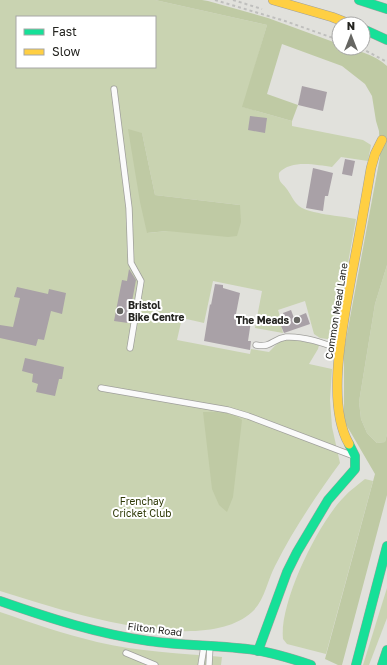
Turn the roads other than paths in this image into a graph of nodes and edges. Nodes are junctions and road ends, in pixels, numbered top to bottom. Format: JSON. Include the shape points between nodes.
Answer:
{"nodes":[{"id":1,"x":273,"y":0,"type":"edge"},
{"id":2,"x":359,"y":0,"type":"edge"},
{"id":3,"x":387,"y":9,"type":"edge"},
{"id":4,"x":331,"y":17,"type":"edge"},
{"id":5,"x":371,"y":33,"type":"edge"},
{"id":6,"x":387,"y":40,"type":"edge"},
{"id":7,"x":114,"y":89,"type":"dead end"},
{"id":8,"x":382,"y":140,"type":"dead end"},
{"id":9,"x":256,"y":344,"type":"dead end"},
{"id":10,"x":130,"y":348,"type":"dead end"},
{"id":11,"x":339,"y":349,"type":"junction"},
{"id":12,"x":101,"y":388,"type":"dead end"},
{"id":13,"x":355,"y":456,"type":"junction"},
{"id":14,"x":387,"y":546,"type":"edge"},
{"id":15,"x":0,"y":601,"type":"edge"},
{"id":16,"x":207,"y":646,"type":"junction"},
{"id":17,"x":387,"y":650,"type":"edge"},
{"id":18,"x":258,"y":651,"type":"junction"},
{"id":19,"x":126,"y":653,"type":"dead end"},
{"id":20,"x":357,"y":662,"type":"edge"},
{"id":21,"x":155,"y":665,"type":"edge"},
{"id":22,"x":201,"y":665,"type":"edge"},
{"id":23,"x":209,"y":665,"type":"edge"},
{"id":24,"x":311,"y":665,"type":"edge"},
{"id":25,"x":382,"y":665,"type":"edge"}],
"edges":[{"from":1,"to":4,"type":"main road"},
{"from":2,"to":3,"type":"main road"},
{"from":5,"to":6,"type":"main road"},
{"from":7,"to":10,"type":"lane","via":[[129,208],[131,263],[141,281]]},
{"from":8,"to":11,"type":"main road","name":"Common Mead Lane","via":[[371,168]]},
{"from":9,"to":11,"type":"lane","via":[[268,346],[278,339],[287,337]]},
{"from":11,"to":13,"type":"main road","name":"Common Mead Lane","via":[[338,396],[341,424],[344,436]]},
{"from":12,"to":13,"type":"lane","via":[[228,410]]},
{"from":13,"to":18,"type":"main road","via":[[355,469],[328,500],[287,572]]},
{"from":14,"to":20,"type":"main road"},
{"from":15,"to":16,"type":"main road","name":"Filton Road","via":[[69,624],[125,637]]},
{"from":16,"to":18,"type":"main road","name":"Filton Road"},
{"from":16,"to":22,"type":"lane"},
{"from":16,"to":23,"type":"lane"},
{"from":17,"to":25,"type":"main road"},
{"from":18,"to":24,"type":"main road","name":"Filton Road"},
{"from":19,"to":21,"type":"lane"}]}
